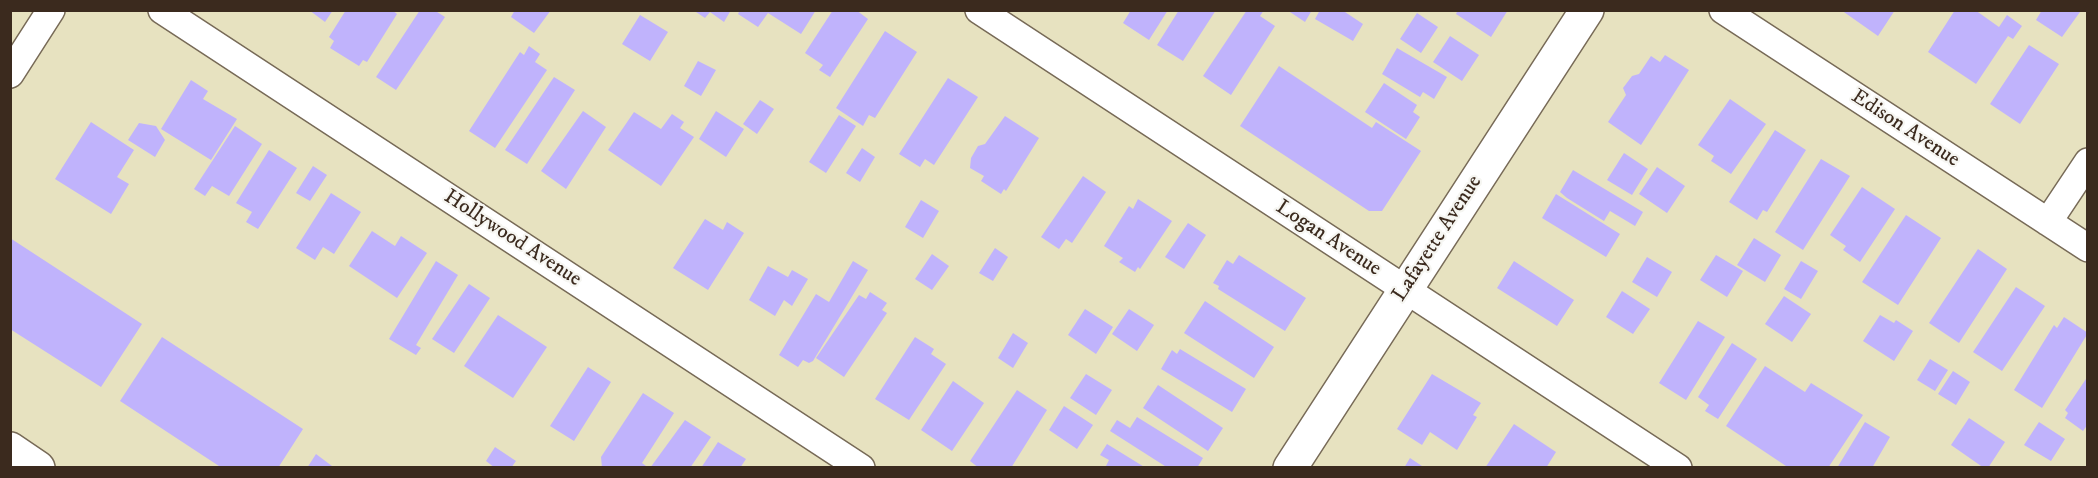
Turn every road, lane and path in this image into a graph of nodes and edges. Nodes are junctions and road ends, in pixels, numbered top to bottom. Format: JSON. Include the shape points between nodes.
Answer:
{"nodes":[{"id":1,"x":51,"y":10,"type":"edge"},
{"id":2,"x":162,"y":10,"type":"edge"},
{"id":3,"x":979,"y":10,"type":"edge"},
{"id":4,"x":1587,"y":10,"type":"edge"},
{"id":5,"x":1723,"y":10,"type":"edge"},
{"id":6,"x":10,"y":74,"type":"edge"},
{"id":7,"x":2088,"y":162,"type":"edge"},
{"id":8,"x":2048,"y":222,"type":"junction"},
{"id":9,"x":2088,"y":248,"type":"edge"},
{"id":10,"x":1405,"y":289,"type":"junction"},
{"id":11,"x":10,"y":449,"type":"edge"},
{"id":12,"x":38,"y":468,"type":"edge"},
{"id":13,"x":861,"y":468,"type":"edge"},
{"id":14,"x":1290,"y":468,"type":"edge"},
{"id":15,"x":1678,"y":468,"type":"edge"}],
"edges":[{"from":1,"to":6,"type":"street"},
{"from":2,"to":13,"type":"street","name":"Hollywood Avenue"},
{"from":3,"to":10,"type":"street","name":"Logan Avenue"},
{"from":4,"to":10,"type":"street","name":"Lafayette Avenue"},
{"from":5,"to":8,"type":"street","name":"Edison Avenue"},
{"from":7,"to":8,"type":"street"},
{"from":8,"to":9,"type":"street","name":"Edison Avenue"},
{"from":10,"to":14,"type":"street","name":"Lafayette Avenue"},
{"from":10,"to":15,"type":"street","name":"Logan Avenue"},
{"from":11,"to":12,"type":"street"}]}
